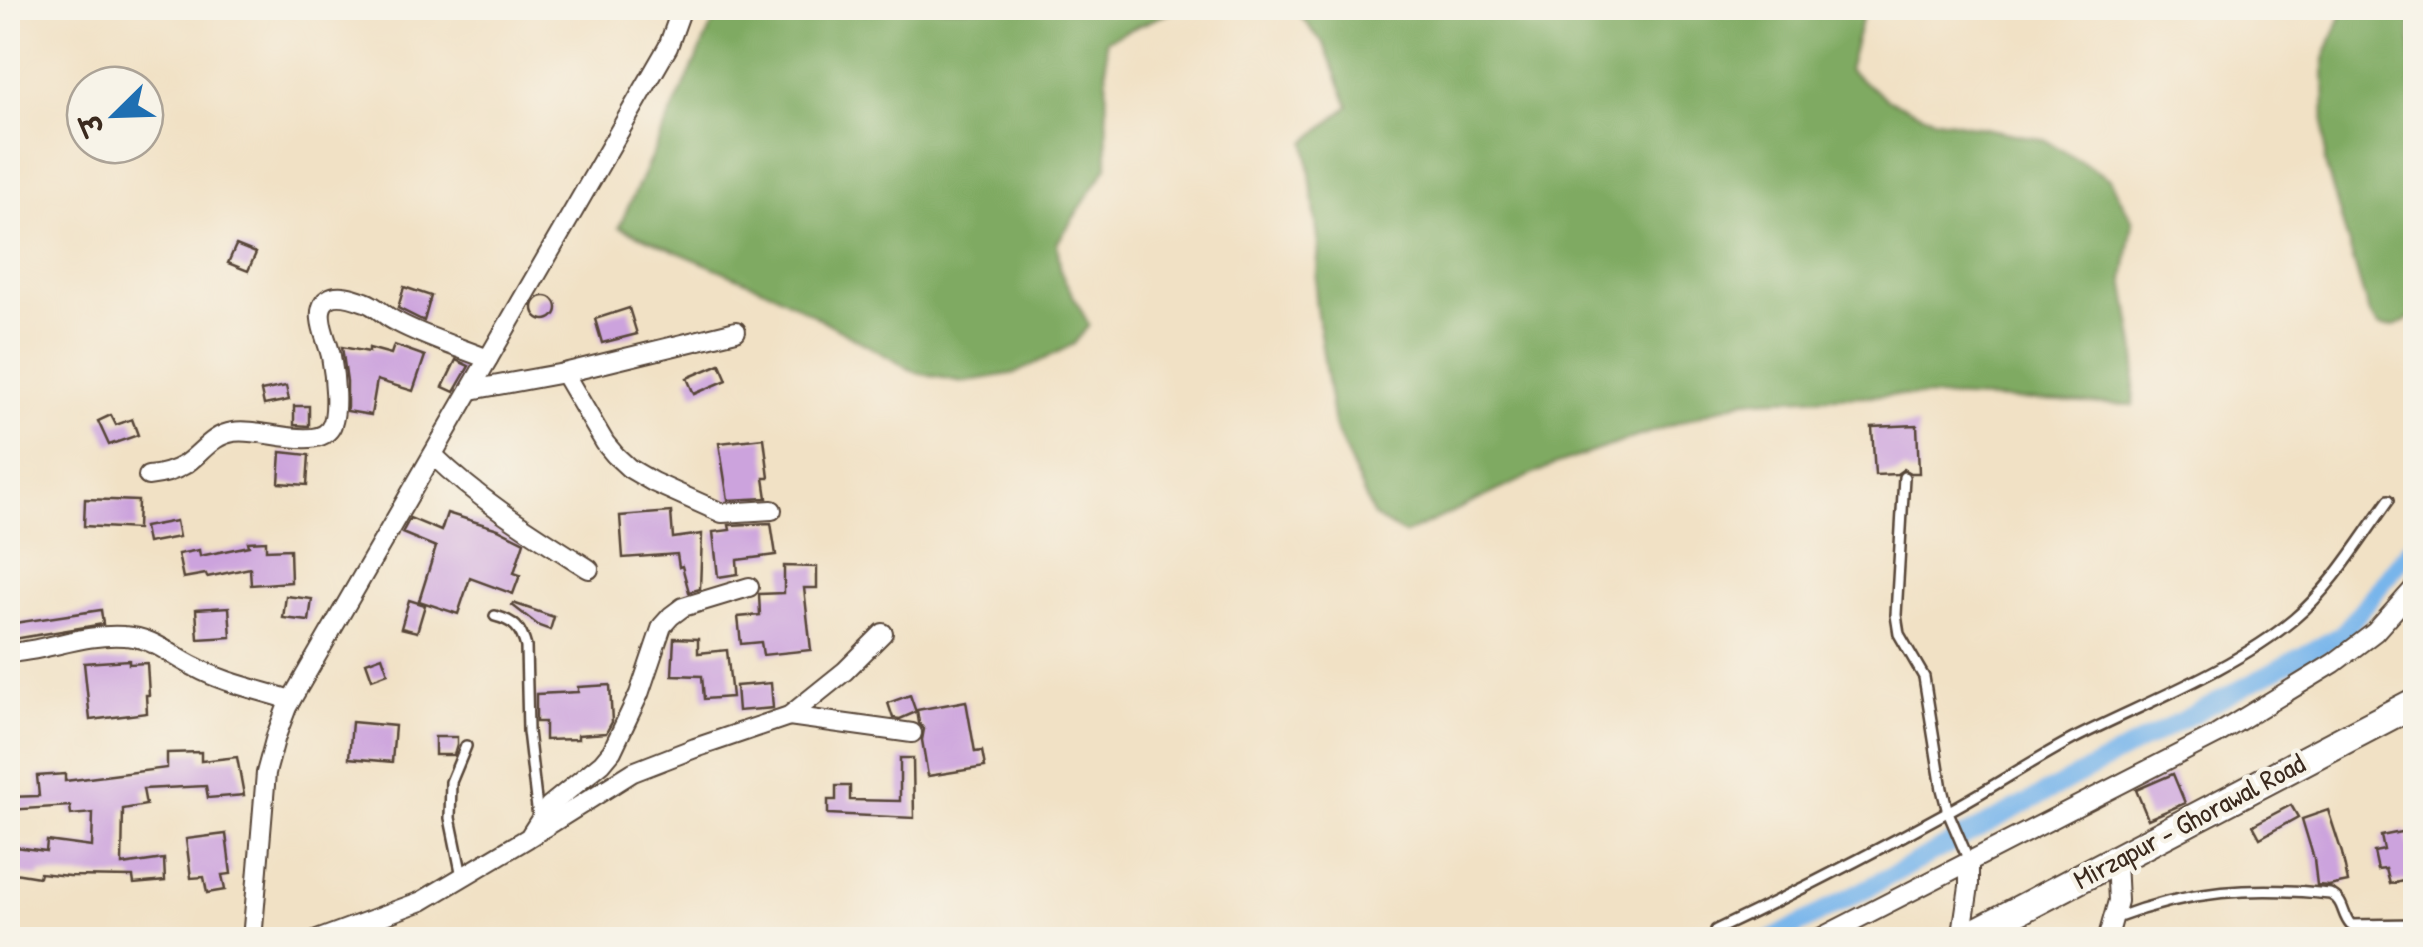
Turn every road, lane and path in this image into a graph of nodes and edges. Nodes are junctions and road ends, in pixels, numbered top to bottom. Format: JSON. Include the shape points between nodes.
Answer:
{"nodes":[{"id":1,"x":682,"y":8,"type":"edge"},
{"id":2,"x":736,"y":331,"type":"dead end"},
{"id":3,"x":488,"y":359,"type":"junction"},
{"id":4,"x":564,"y":373,"type":"junction"},
{"id":5,"x":471,"y":390,"type":"junction"},
{"id":6,"x":433,"y":456,"type":"junction"},
{"id":7,"x":148,"y":476,"type":"dead end"},
{"id":8,"x":1904,"y":476,"type":"dead end"},
{"id":9,"x":2389,"y":500,"type":"dead end"},
{"id":10,"x":772,"y":510,"type":"dead end"},
{"id":11,"x":589,"y":569,"type":"dead end"},
{"id":12,"x":2416,"y":586,"type":"edge"},
{"id":13,"x":749,"y":587,"type":"dead end"},
{"id":14,"x":495,"y":616,"type":"dead end"},
{"id":15,"x":884,"y":633,"type":"dead end"},
{"id":16,"x":8,"y":653,"type":"edge"},
{"id":17,"x":291,"y":700,"type":"junction"},
{"id":18,"x":2416,"y":702,"type":"edge"},
{"id":19,"x":789,"y":716,"type":"junction"},
{"id":20,"x":912,"y":733,"type":"dead end"},
{"id":21,"x":466,"y":746,"type":"dead end"},
{"id":22,"x":1950,"y":816,"type":"junction"},
{"id":23,"x":538,"y":820,"type":"junction"},
{"id":24,"x":528,"y":838,"type":"junction"},
{"id":25,"x":1968,"y":858,"type":"junction"},
{"id":26,"x":2116,"y":861,"type":"junction"},
{"id":27,"x":462,"y":878,"type":"junction"},
{"id":28,"x":2113,"y":920,"type":"junction"},
{"id":29,"x":2416,"y":924,"type":"edge"},
{"id":30,"x":1716,"y":930,"type":"dead end"},
{"id":31,"x":252,"y":940,"type":"edge"},
{"id":32,"x":317,"y":940,"type":"edge"},
{"id":33,"x":1816,"y":940,"type":"edge"},
{"id":34,"x":1962,"y":940,"type":"edge"},
{"id":35,"x":2107,"y":940,"type":"edge"}],
"edges":[{"from":1,"to":3,"type":"street","via":[[668,47]]},
{"from":2,"to":4,"type":"street"},
{"from":3,"to":5,"type":"street"},
{"from":3,"to":7,"type":"street","via":[[395,322],[370,304],[332,296],[321,310],[334,378],[327,433],[313,439],[232,432],[176,470]]},
{"from":4,"to":5,"type":"street"},
{"from":4,"to":10,"type":"street","via":[[605,442],[629,468],[722,513]]},
{"from":5,"to":6,"type":"street"},
{"from":6,"to":11,"type":"street","via":[[478,495]]},
{"from":6,"to":17,"type":"street"},
{"from":8,"to":22,"type":"lane","via":[[1896,615],[1899,634],[1924,677]]},
{"from":9,"to":22,"type":"lane","via":[[2316,598],[2268,638],[2071,740]]},
{"from":12,"to":25,"type":"street","via":[[2375,632],[2334,663],[2216,735]]},
{"from":13,"to":23,"type":"street","via":[[671,616],[612,750]]},
{"from":14,"to":23,"type":"lane","via":[[512,621],[526,647]]},
{"from":15,"to":19,"type":"street"},
{"from":16,"to":17,"type":"street","via":[[102,636],[143,638],[196,668]]},
{"from":17,"to":31,"type":"street","via":[[266,773]]},
{"from":18,"to":26,"type":"main road","name":"Mirzapur - Ghorawal Road"},
{"from":19,"to":20,"type":"street"},
{"from":19,"to":24,"type":"street","via":[[633,772]]},
{"from":21,"to":27,"type":"lane","via":[[451,782],[450,818]]},
{"from":22,"to":25,"type":"lane"},
{"from":22,"to":30,"type":"lane"},
{"from":23,"to":24,"type":"street"},
{"from":24,"to":27,"type":"street"},
{"from":25,"to":33,"type":"street"},
{"from":25,"to":34,"type":"street"},
{"from":26,"to":28,"type":"street"},
{"from":26,"to":34,"type":"main road","name":"Mirzapur - Ghorawal Road"},
{"from":27,"to":32,"type":"street","via":[[422,901]]},
{"from":28,"to":29,"type":"lane","via":[[2190,896],[2252,890],[2330,894],[2351,926]]},
{"from":28,"to":35,"type":"street"}]}
